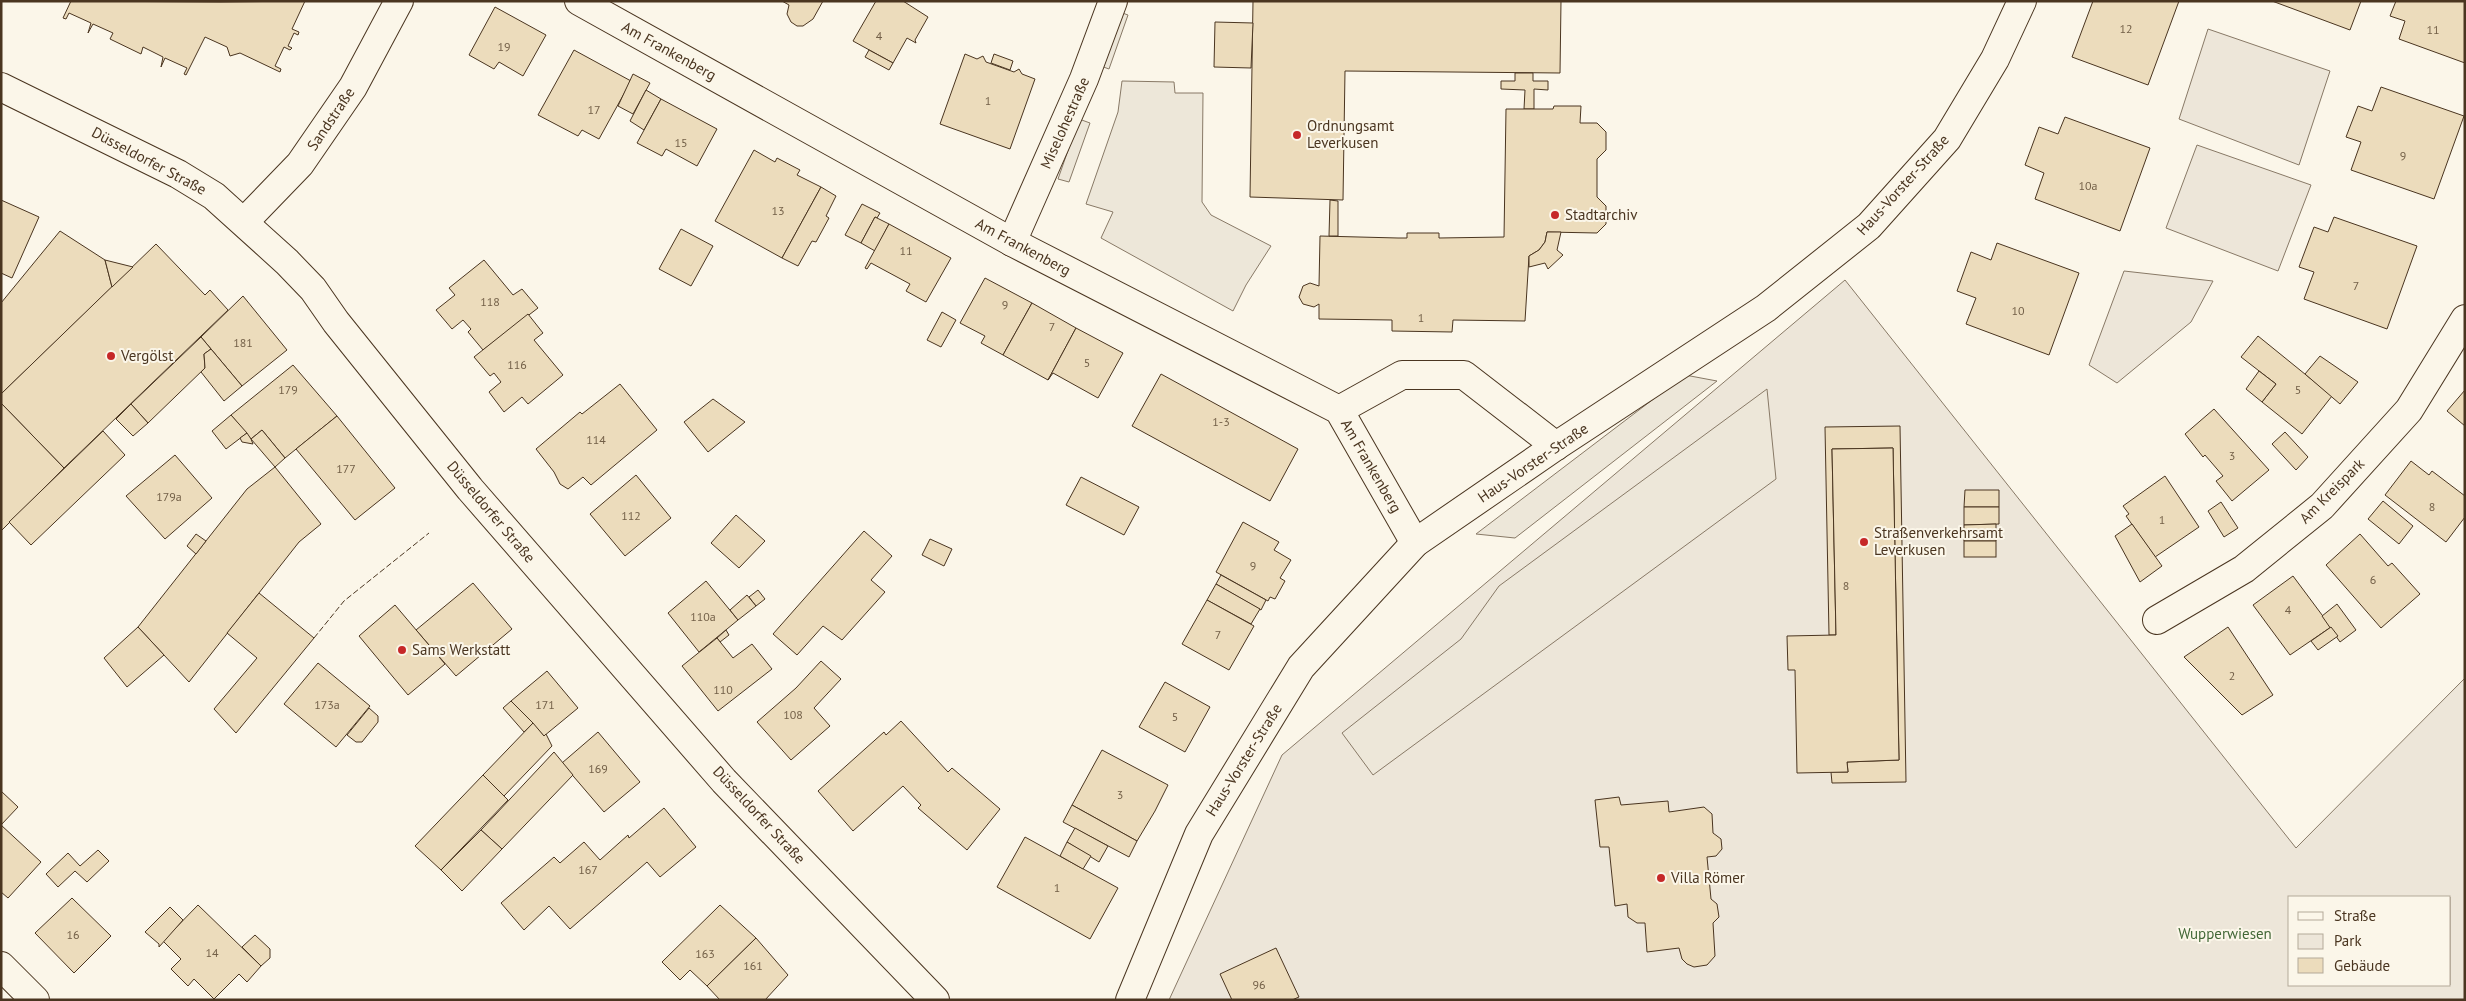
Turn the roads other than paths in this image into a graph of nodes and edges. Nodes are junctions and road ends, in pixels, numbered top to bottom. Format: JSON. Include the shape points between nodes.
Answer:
{"nodes":[{"id":1,"x":399,"y":1,"type":"edge"},
{"id":2,"x":579,"y":1,"type":"edge"},
{"id":3,"x":1113,"y":1,"type":"edge"},
{"id":4,"x":2022,"y":1,"type":"edge"},
{"id":5,"x":1,"y":87,"type":"edge"},
{"id":6,"x":244,"y":222,"type":"junction"},
{"id":7,"x":1012,"y":242,"type":"junction"},
{"id":8,"x":2465,"y":319,"type":"edge"},
{"id":9,"x":1339,"y":410,"type":"junction"},
{"id":10,"x":1556,"y":446,"type":"junction"},
{"id":11,"x":1415,"y":543,"type":"junction"},
{"id":12,"x":2157,"y":620,"type":"dead end"},
{"id":13,"x":1,"y":966,"type":"edge"},
{"id":14,"x":35,"y":1000,"type":"edge"},
{"id":15,"x":935,"y":1000,"type":"edge"},
{"id":16,"x":1130,"y":1000,"type":"edge"}],
"edges":[{"from":1,"to":6,"type":"street","name":"Sandstraße","via":[[352,87],[300,164]]},
{"from":2,"to":7,"type":"street","name":"Am Frankenberg"},
{"from":3,"to":7,"type":"street","name":"Miselohestraße","via":[[1084,79]]},
{"from":4,"to":10,"type":"street","name":"Haus-Vorster-Straße","via":[[1995,59],[1947,139],[1869,226],[1766,308]]},
{"from":5,"to":6,"type":"street","name":"Düsseldorfer Straße","via":[[178,174],[214,196]]},
{"from":6,"to":15,"type":"street","name":"Düsseldorfer Straße","via":[[313,288],[336,322],[470,488],[724,781]]},
{"from":7,"to":9,"type":"street","name":"Am Frankenberg"},
{"from":8,"to":12,"type":"street","name":"Am Kreispark","via":[[2409,410],[2322,506],[2244,569]]},
{"from":9,"to":10,"type":"street","via":[[1402,375],[1464,376]]},
{"from":9,"to":11,"type":"street","name":"Am Frankenberg"},
{"from":10,"to":11,"type":"street","name":"Haus-Vorster-Straße"},
{"from":11,"to":16,"type":"street","name":"Haus-Vorster-Straße","via":[[1301,667],[1199,834]]},
{"from":13,"to":14,"type":"street"}]}
